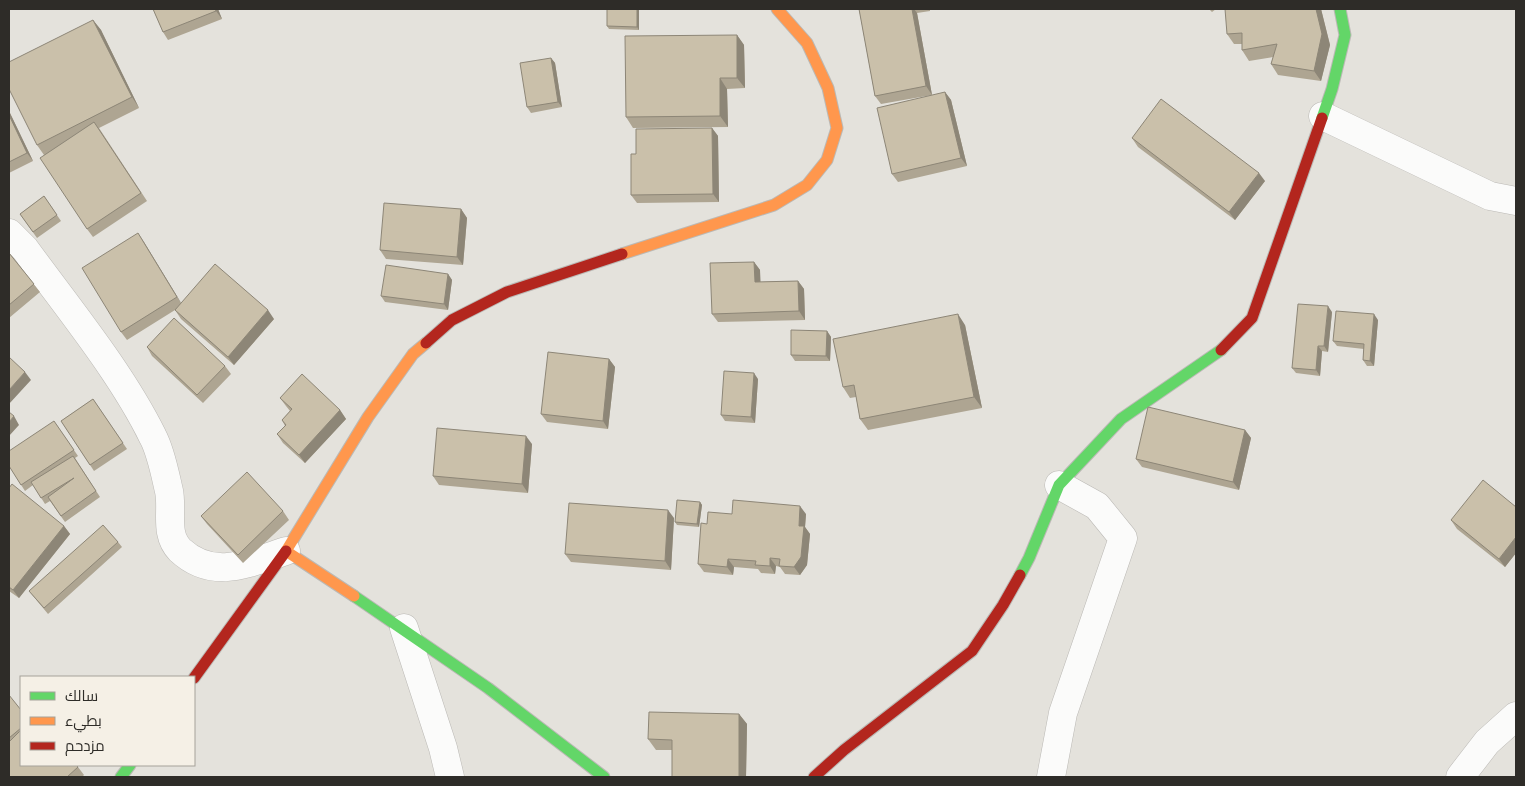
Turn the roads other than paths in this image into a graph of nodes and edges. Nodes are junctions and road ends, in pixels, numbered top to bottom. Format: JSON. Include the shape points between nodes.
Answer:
{"nodes":[{"id":1,"x":777,"y":9,"type":"edge"},
{"id":2,"x":1340,"y":9,"type":"edge"},
{"id":3,"x":1323,"y":116,"type":"junction"},
{"id":4,"x":1516,"y":201,"type":"edge"},
{"id":5,"x":9,"y":233,"type":"edge"},
{"id":6,"x":1059,"y":485,"type":"junction"},
{"id":7,"x":286,"y":551,"type":"junction"},
{"id":8,"x":404,"y":628,"type":"junction"},
{"id":9,"x":195,"y":677,"type":"edge"},
{"id":10,"x":1516,"y":716,"type":"edge"},
{"id":11,"x":1487,"y":742,"type":"junction"},
{"id":12,"x":129,"y":766,"type":"edge"},
{"id":13,"x":121,"y":777,"type":"edge"},
{"id":14,"x":450,"y":777,"type":"edge"},
{"id":15,"x":604,"y":777,"type":"edge"},
{"id":16,"x":814,"y":777,"type":"edge"},
{"id":17,"x":1051,"y":777,"type":"edge"},
{"id":18,"x":1447,"y":777,"type":"edge"},
{"id":19,"x":1460,"y":777,"type":"edge"}],
"edges":[{"from":1,"to":7,"type":"street","via":[[807,43],[828,88],[837,128],[827,160],[807,186],[774,205],[507,292],[452,320],[413,354],[368,417]]},
{"from":2,"to":3,"type":"street","via":[[1345,35]]},
{"from":3,"to":4,"type":"street","via":[[1490,196]]},
{"from":3,"to":6,"type":"street","via":[[1252,318],[1226,346],[1121,419]]},
{"from":5,"to":7,"type":"street","via":[[25,249],[107,360],[154,438],[170,493],[170,528],[179,548],[202,565],[233,569]]},
{"from":6,"to":16,"type":"street","via":[[1030,558],[972,651]]},
{"from":6,"to":17,"type":"street","via":[[1096,506],[1123,538],[1063,713]]},
{"from":7,"to":8,"type":"street"},
{"from":7,"to":9,"type":"street"},
{"from":8,"to":14,"type":"street"},
{"from":8,"to":15,"type":"street","via":[[538,724]]},
{"from":10,"to":11,"type":"street"},
{"from":11,"to":18,"type":"street"},
{"from":11,"to":19,"type":"street"},
{"from":12,"to":13,"type":"street"}]}
